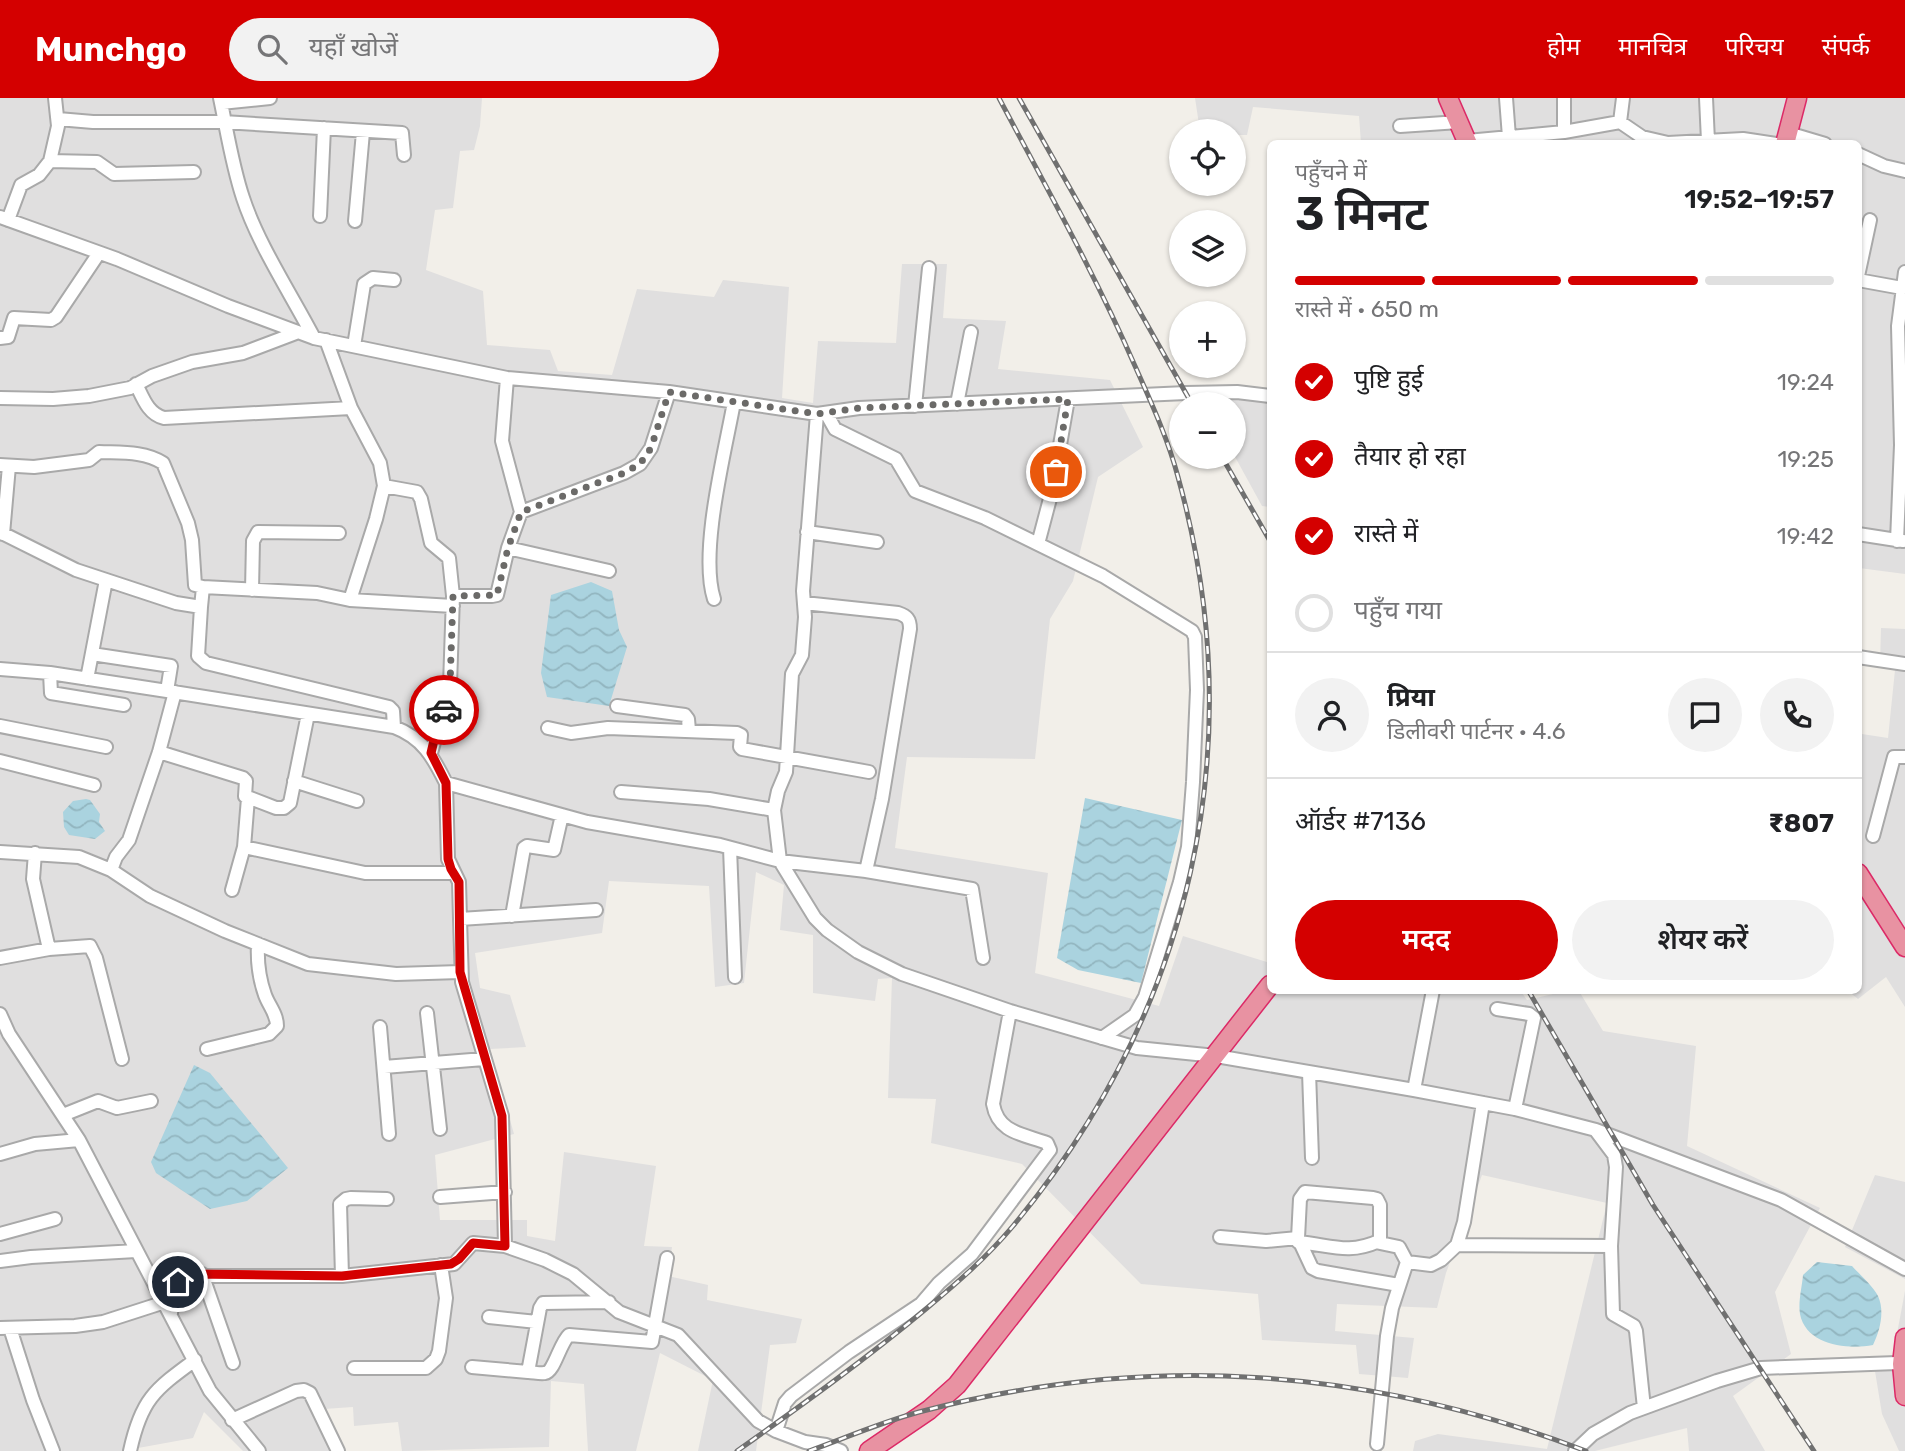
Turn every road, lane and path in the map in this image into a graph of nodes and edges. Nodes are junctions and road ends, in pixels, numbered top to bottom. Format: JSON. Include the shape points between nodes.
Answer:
{"nodes":[{"id":1,"x":55,"y":98,"type":"edge"},
{"id":2,"x":270,"y":98,"type":"edge"},
{"id":3,"x":1448,"y":98,"type":"edge"},
{"id":4,"x":1507,"y":98,"type":"edge"},
{"id":5,"x":1564,"y":98,"type":"edge"},
{"id":6,"x":1623,"y":98,"type":"edge"},
{"id":7,"x":1706,"y":98,"type":"edge"},
{"id":8,"x":1797,"y":98,"type":"edge"},
{"id":9,"x":220,"y":100,"type":"edge"},
{"id":10,"x":58,"y":119,"type":"junction"},
{"id":11,"x":223,"y":122,"type":"junction"},
{"id":12,"x":1459,"y":122,"type":"junction"},
{"id":13,"x":1620,"y":122,"type":"junction"},
{"id":14,"x":1400,"y":126,"type":"dead end"},
{"id":15,"x":324,"y":128,"type":"junction"},
{"id":16,"x":363,"y":132,"type":"junction"},
{"id":17,"x":1564,"y":132,"type":"junction"},
{"id":18,"x":1509,"y":137,"type":"junction"},
{"id":19,"x":1467,"y":140,"type":"edge"},
{"id":20,"x":1484,"y":140,"type":"edge"},
{"id":21,"x":1641,"y":140,"type":"edge"},
{"id":22,"x":1708,"y":140,"type":"edge"},
{"id":23,"x":1726,"y":140,"type":"edge"},
{"id":24,"x":1783,"y":140,"type":"edge"},
{"id":25,"x":404,"y":155,"type":"dead end"},
{"id":26,"x":1862,"y":156,"type":"edge"},
{"id":27,"x":50,"y":161,"type":"junction"},
{"id":28,"x":1905,"y":171,"type":"edge"},
{"id":29,"x":194,"y":172,"type":"dead end"},
{"id":30,"x":320,"y":216,"type":"dead end"},
{"id":31,"x":4,"y":218,"type":"edge"},
{"id":32,"x":1870,"y":219,"type":"dead end"},
{"id":33,"x":355,"y":221,"type":"dead end"},
{"id":34,"x":99,"y":253,"type":"junction"},
{"id":35,"x":1862,"y":258,"type":"edge"},
{"id":36,"x":929,"y":268,"type":"dead end"},
{"id":37,"x":1905,"y":272,"type":"edge"},
{"id":38,"x":1862,"y":279,"type":"edge"},
{"id":39,"x":394,"y":280,"type":"dead end"},
{"id":40,"x":1902,"y":288,"type":"junction"},
{"id":41,"x":971,"y":332,"type":"dead end"},
{"id":42,"x":296,"y":333,"type":"junction"},
{"id":43,"x":0,"y":338,"type":"edge"},
{"id":44,"x":320,"y":339,"type":"junction"},
{"id":45,"x":354,"y":346,"type":"junction"},
{"id":46,"x":507,"y":378,"type":"junction"},
{"id":47,"x":136,"y":384,"type":"junction"},
{"id":48,"x":669,"y":392,"type":"junction"},
{"id":49,"x":1267,"y":396,"type":"edge"},
{"id":50,"x":0,"y":398,"type":"edge"},
{"id":51,"x":1068,"y":399,"type":"junction"},
{"id":52,"x":734,"y":402,"type":"junction"},
{"id":53,"x":957,"y":404,"type":"junction"},
{"id":54,"x":915,"y":406,"type":"junction"},
{"id":55,"x":351,"y":408,"type":"junction"},
{"id":56,"x":822,"y":414,"type":"junction"},
{"id":57,"x":1903,"y":445,"type":"edge"},
{"id":58,"x":4,"y":466,"type":"edge"},
{"id":59,"x":384,"y":486,"type":"junction"},
{"id":60,"x":521,"y":512,"type":"junction"},
{"id":61,"x":807,"y":532,"type":"junction"},
{"id":62,"x":1,"y":533,"type":"edge"},
{"id":63,"x":339,"y":533,"type":"dead end"},
{"id":64,"x":1862,"y":535,"type":"edge"},
{"id":65,"x":1901,"y":541,"type":"edge"},
{"id":66,"x":877,"y":542,"type":"dead end"},
{"id":67,"x":1038,"y":544,"type":"junction"},
{"id":68,"x":508,"y":548,"type":"junction"},
{"id":69,"x":609,"y":571,"type":"dead end"},
{"id":70,"x":106,"y":580,"type":"junction"},
{"id":71,"x":203,"y":587,"type":"junction"},
{"id":72,"x":252,"y":590,"type":"junction"},
{"id":73,"x":714,"y":598,"type":"dead end"},
{"id":74,"x":350,"y":600,"type":"junction"},
{"id":75,"x":453,"y":601,"type":"junction"},
{"id":76,"x":804,"y":603,"type":"junction"},
{"id":77,"x":201,"y":607,"type":"junction"},
{"id":78,"x":92,"y":654,"type":"junction"},
{"id":79,"x":1862,"y":658,"type":"edge"},
{"id":80,"x":1905,"y":664,"type":"edge"},
{"id":81,"x":0,"y":669,"type":"edge"},
{"id":82,"x":50,"y":674,"type":"junction"},
{"id":83,"x":87,"y":679,"type":"junction"},
{"id":84,"x":171,"y":691,"type":"junction"},
{"id":85,"x":124,"y":705,"type":"dead end"},
{"id":86,"x":617,"y":706,"type":"dead end"},
{"id":87,"x":308,"y":714,"type":"junction"},
{"id":88,"x":0,"y":726,"type":"edge"},
{"id":89,"x":394,"y":727,"type":"junction"},
{"id":90,"x":548,"y":728,"type":"dead end"},
{"id":91,"x":688,"y":730,"type":"junction"},
{"id":92,"x":106,"y":747,"type":"dead end"},
{"id":93,"x":159,"y":752,"type":"junction"},
{"id":94,"x":431,"y":753,"type":"junction"},
{"id":95,"x":786,"y":756,"type":"junction"},
{"id":96,"x":1905,"y":757,"type":"edge"},
{"id":97,"x":0,"y":761,"type":"edge"},
{"id":98,"x":869,"y":772,"type":"dead end"},
{"id":99,"x":294,"y":781,"type":"junction"},
{"id":100,"x":446,"y":783,"type":"junction"},
{"id":101,"x":94,"y":785,"type":"dead end"},
{"id":102,"x":621,"y":792,"type":"dead end"},
{"id":103,"x":248,"y":797,"type":"junction"},
{"id":104,"x":357,"y":801,"type":"dead end"},
{"id":105,"x":774,"y":810,"type":"junction"},
{"id":106,"x":562,"y":816,"type":"junction"},
{"id":107,"x":1873,"y":836,"type":"dead end"},
{"id":108,"x":244,"y":847,"type":"junction"},
{"id":109,"x":730,"y":848,"type":"junction"},
{"id":110,"x":0,"y":852,"type":"edge"},
{"id":111,"x":34,"y":853,"type":"junction"},
{"id":112,"x":780,"y":860,"type":"junction"},
{"id":113,"x":111,"y":870,"type":"junction"},
{"id":114,"x":866,"y":871,"type":"junction"},
{"id":115,"x":453,"y":873,"type":"junction"},
{"id":116,"x":1862,"y":879,"type":"edge"},
{"id":117,"x":232,"y":890,"type":"dead end"},
{"id":118,"x":596,"y":910,"type":"dead end"},
{"id":119,"x":512,"y":916,"type":"junction"},
{"id":120,"x":460,"y":919,"type":"junction"},
{"id":121,"x":258,"y":944,"type":"junction"},
{"id":122,"x":1905,"y":947,"type":"edge"},
{"id":123,"x":49,"y":949,"type":"junction"},
{"id":124,"x":0,"y":958,"type":"edge"},
{"id":125,"x":983,"y":958,"type":"dead end"},
{"id":126,"x":460,"y":972,"type":"junction"},
{"id":127,"x":735,"y":977,"type":"dead end"},
{"id":128,"x":1267,"y":989,"type":"edge"},
{"id":129,"x":1432,"y":994,"type":"edge"},
{"id":130,"x":1497,"y":1009,"type":"dead end"},
{"id":131,"x":1010,"y":1011,"type":"junction"},
{"id":132,"x":427,"y":1013,"type":"dead end"},
{"id":133,"x":0,"y":1014,"type":"edge"},
{"id":134,"x":380,"y":1027,"type":"dead end"},
{"id":135,"x":4,"y":1035,"type":"edge"},
{"id":136,"x":1102,"y":1038,"type":"junction"},
{"id":137,"x":207,"y":1049,"type":"dead end"},
{"id":138,"x":1216,"y":1056,"type":"junction"},
{"id":139,"x":122,"y":1059,"type":"dead end"},
{"id":140,"x":484,"y":1059,"type":"junction"},
{"id":141,"x":432,"y":1063,"type":"junction"},
{"id":142,"x":384,"y":1067,"type":"junction"},
{"id":143,"x":1309,"y":1072,"type":"junction"},
{"id":144,"x":1414,"y":1090,"type":"junction"},
{"id":145,"x":151,"y":1101,"type":"dead end"},
{"id":146,"x":1483,"y":1102,"type":"junction"},
{"id":147,"x":1515,"y":1109,"type":"junction"},
{"id":148,"x":63,"y":1115,"type":"junction"},
{"id":149,"x":440,"y":1129,"type":"dead end"},
{"id":150,"x":1596,"y":1130,"type":"junction"},
{"id":151,"x":389,"y":1134,"type":"dead end"},
{"id":152,"x":79,"y":1140,"type":"junction"},
{"id":153,"x":0,"y":1154,"type":"edge"},
{"id":154,"x":1312,"y":1158,"type":"dead end"},
{"id":155,"x":505,"y":1192,"type":"junction"},
{"id":156,"x":440,"y":1197,"type":"dead end"},
{"id":157,"x":387,"y":1199,"type":"dead end"},
{"id":158,"x":55,"y":1220,"type":"dead end"},
{"id":159,"x":0,"y":1234,"type":"edge"},
{"id":160,"x":1220,"y":1237,"type":"dead end"},
{"id":161,"x":1298,"y":1240,"type":"junction"},
{"id":162,"x":1379,"y":1241,"type":"junction"},
{"id":163,"x":1457,"y":1245,"type":"junction"},
{"id":164,"x":505,"y":1246,"type":"junction"},
{"id":165,"x":1611,"y":1246,"type":"junction"},
{"id":166,"x":136,"y":1251,"type":"junction"},
{"id":167,"x":667,"y":1258,"type":"dead end"},
{"id":168,"x":0,"y":1261,"type":"edge"},
{"id":169,"x":1407,"y":1262,"type":"junction"},
{"id":170,"x":441,"y":1265,"type":"junction"},
{"id":171,"x":1905,"y":1269,"type":"edge"},
{"id":172,"x":202,"y":1274,"type":"junction"},
{"id":173,"x":342,"y":1276,"type":"junction"},
{"id":174,"x":1399,"y":1285,"type":"junction"},
{"id":175,"x":610,"y":1302,"type":"junction"},
{"id":176,"x":168,"y":1308,"type":"junction"},
{"id":177,"x":489,"y":1317,"type":"dead end"},
{"id":178,"x":537,"y":1322,"type":"junction"},
{"id":179,"x":654,"y":1325,"type":"junction"},
{"id":180,"x":5,"y":1328,"type":"edge"},
{"id":181,"x":1905,"y":1338,"type":"edge"},
{"id":182,"x":195,"y":1360,"type":"junction"},
{"id":183,"x":233,"y":1363,"type":"dead end"},
{"id":184,"x":1903,"y":1365,"type":"edge"},
{"id":185,"x":472,"y":1367,"type":"dead end"},
{"id":186,"x":354,"y":1368,"type":"dead end"},
{"id":187,"x":528,"y":1372,"type":"junction"},
{"id":188,"x":1905,"y":1395,"type":"edge"},
{"id":189,"x":1644,"y":1408,"type":"junction"},
{"id":190,"x":232,"y":1420,"type":"junction"},
{"id":191,"x":776,"y":1431,"type":"junction"},
{"id":192,"x":1377,"y":1444,"type":"dead end"},
{"id":193,"x":53,"y":1451,"type":"edge"},
{"id":194,"x":130,"y":1451,"type":"edge"},
{"id":195,"x":258,"y":1451,"type":"edge"},
{"id":196,"x":338,"y":1451,"type":"edge"},
{"id":197,"x":841,"y":1451,"type":"edge"},
{"id":198,"x":870,"y":1451,"type":"edge"},
{"id":199,"x":1576,"y":1451,"type":"edge"}],
"edges":[{"from":1,"to":10,"type":"street"},
{"from":2,"to":9,"type":"street"},
{"from":3,"to":12,"type":"highway"},
{"from":4,"to":18,"type":"street"},
{"from":5,"to":17,"type":"street"},
{"from":6,"to":13,"type":"street"},
{"from":7,"to":22,"type":"street"},
{"from":8,"to":24,"type":"highway"},
{"from":9,"to":11,"type":"street"},
{"from":10,"to":11,"type":"street"},
{"from":10,"to":27,"type":"street"},
{"from":11,"to":15,"type":"street"},
{"from":11,"to":44,"type":"street","via":[[243,199],[258,234]]},
{"from":12,"to":14,"type":"street"},
{"from":12,"to":19,"type":"highway"},
{"from":13,"to":17,"type":"street"},
{"from":13,"to":21,"type":"street"},
{"from":15,"to":16,"type":"street"},
{"from":15,"to":30,"type":"street"},
{"from":16,"to":25,"type":"street","via":[[402,133]]},
{"from":16,"to":33,"type":"street"},
{"from":17,"to":18,"type":"street"},
{"from":18,"to":20,"type":"street"},
{"from":23,"to":24,"type":"street"},
{"from":26,"to":28,"type":"street"},
{"from":27,"to":29,"type":"street","via":[[97,162],[114,174]]},
{"from":27,"to":31,"type":"street","via":[[39,175],[21,185]]},
{"from":31,"to":34,"type":"street"},
{"from":32,"to":35,"type":"street"},
{"from":34,"to":42,"type":"street"},
{"from":34,"to":43,"type":"street","via":[[56,317],[14,318],[8,337]]},
{"from":36,"to":54,"type":"street"},
{"from":37,"to":40,"type":"street"},
{"from":38,"to":40,"type":"street"},
{"from":39,"to":45,"type":"street","via":[[373,278],[364,284]]},
{"from":40,"to":57,"type":"street","via":[[1898,326]]},
{"from":41,"to":53,"type":"street"},
{"from":42,"to":44,"type":"street"},
{"from":42,"to":47,"type":"street","via":[[243,353],[192,362]]},
{"from":44,"to":45,"type":"street"},
{"from":44,"to":55,"type":"street"},
{"from":45,"to":46,"type":"street"},
{"from":46,"to":48,"type":"street"},
{"from":46,"to":60,"type":"street","via":[[502,441]]},
{"from":47,"to":50,"type":"street","via":[[89,396]]},
{"from":47,"to":55,"type":"street","via":[[148,408],[164,418]]},
{"from":48,"to":52,"type":"street"},
{"from":48,"to":60,"type":"street","via":[[651,448],[640,464]]},
{"from":49,"to":51,"type":"street","via":[[1237,392]]},
{"from":51,"to":53,"type":"street"},
{"from":51,"to":67,"type":"street"},
{"from":52,"to":56,"type":"street"},
{"from":52,"to":73,"type":"street","via":[[710,540]]},
{"from":53,"to":54,"type":"street"},
{"from":54,"to":56,"type":"street"},
{"from":55,"to":59,"type":"street","via":[[380,463]]},
{"from":56,"to":61,"type":"street"},
{"from":56,"to":67,"type":"street","via":[[835,429],[896,459],[915,491]]},
{"from":57,"to":65,"type":"street"},
{"from":58,"to":62,"type":"street"},
{"from":58,"to":71,"type":"street","via":[[89,460],[99,452],[143,455],[163,463],[188,523],[195,585]]},
{"from":59,"to":74,"type":"street"},
{"from":59,"to":75,"type":"street","via":[[417,492],[431,543],[449,558]]},
{"from":60,"to":68,"type":"street"},
{"from":61,"to":66,"type":"street"},
{"from":61,"to":76,"type":"street"},
{"from":62,"to":70,"type":"street"},
{"from":63,"to":72,"type":"street","via":[[258,532],[253,541]]},
{"from":64,"to":65,"type":"street"},
{"from":67,"to":136,"type":"street","via":[[1103,576],[1192,631],[1197,644],[1191,808],[1180,882],[1145,997],[1135,1015]]},
{"from":68,"to":69,"type":"street"},
{"from":68,"to":75,"type":"street","via":[[497,595]]},
{"from":70,"to":77,"type":"street"},
{"from":70,"to":78,"type":"street"},
{"from":71,"to":72,"type":"street"},
{"from":71,"to":77,"type":"street"},
{"from":72,"to":74,"type":"street","via":[[317,593]]},
{"from":74,"to":75,"type":"street"},
{"from":75,"to":94,"type":"street","via":[[450,685]]},
{"from":76,"to":95,"type":"street","via":[[802,655],[792,674]]},
{"from":76,"to":114,"type":"street","via":[[898,613],[909,620],[882,799]]},
{"from":77,"to":89,"type":"street","via":[[198,656],[206,663],[389,707]]},
{"from":78,"to":83,"type":"street"},
{"from":78,"to":84,"type":"street","via":[[171,666]]},
{"from":79,"to":80,"type":"street"},
{"from":81,"to":82,"type":"street"},
{"from":82,"to":83,"type":"street"},
{"from":82,"to":85,"type":"street","via":[[51,693]]},
{"from":83,"to":84,"type":"street"},
{"from":84,"to":87,"type":"street"},
{"from":84,"to":93,"type":"street"},
{"from":86,"to":91,"type":"street","via":[[685,715]]},
{"from":87,"to":89,"type":"street"},
{"from":87,"to":99,"type":"street"},
{"from":88,"to":92,"type":"street"},
{"from":89,"to":94,"type":"street","via":[[408,732]]},
{"from":90,"to":91,"type":"street","via":[[571,733],[608,727]]},
{"from":91,"to":95,"type":"street","via":[[737,733],[741,735],[740,748]]},
{"from":93,"to":103,"type":"street","via":[[243,778]]},
{"from":93,"to":113,"type":"street","via":[[129,840]]},
{"from":94,"to":100,"type":"street"},
{"from":95,"to":98,"type":"street"},
{"from":95,"to":105,"type":"street"},
{"from":96,"to":107,"type":"street","via":[[1894,757]]},
{"from":97,"to":101,"type":"street"},
{"from":99,"to":103,"type":"street","via":[[290,803],[284,808]]},
{"from":99,"to":104,"type":"street"},
{"from":100,"to":106,"type":"street"},
{"from":100,"to":115,"type":"street","via":[[448,859]]},
{"from":102,"to":105,"type":"street"},
{"from":103,"to":108,"type":"street"},
{"from":105,"to":112,"type":"street"},
{"from":106,"to":109,"type":"street"},
{"from":106,"to":119,"type":"street","via":[[554,850],[524,848]]},
{"from":108,"to":115,"type":"street","via":[[365,873]]},
{"from":108,"to":117,"type":"street"},
{"from":109,"to":112,"type":"street"},
{"from":109,"to":127,"type":"street"},
{"from":110,"to":111,"type":"street"},
{"from":111,"to":113,"type":"street","via":[[79,857]]},
{"from":111,"to":123,"type":"street","via":[[33,879]]},
{"from":112,"to":114,"type":"street"},
{"from":112,"to":131,"type":"street","via":[[816,918],[858,952],[902,974]]},
{"from":113,"to":121,"type":"street","via":[[150,896]]},
{"from":114,"to":125,"type":"street","via":[[972,889]]},
{"from":115,"to":120,"type":"street","via":[[459,882]]},
{"from":116,"to":122,"type":"highway"},
{"from":118,"to":119,"type":"street"},
{"from":119,"to":120,"type":"street"},
{"from":120,"to":126,"type":"street"},
{"from":121,"to":126,"type":"street","via":[[309,964],[396,974]]},
{"from":121,"to":137,"type":"street","via":[[260,981],[277,1026],[269,1034]]},
{"from":123,"to":124,"type":"street"},
{"from":123,"to":139,"type":"street","via":[[84,945],[93,950]]},
{"from":126,"to":140,"type":"street"},
{"from":128,"to":138,"type":"highway"},
{"from":129,"to":144,"type":"street"},
{"from":130,"to":147,"type":"street","via":[[1534,1018]]},
{"from":131,"to":136,"type":"street"},
{"from":131,"to":191,"type":"street","via":[[993,1104],[995,1117],[1009,1130],[1047,1143],[1051,1150],[972,1254],[914,1310],[792,1396]]},
{"from":132,"to":141,"type":"street"},
{"from":133,"to":135,"type":"street"},
{"from":134,"to":142,"type":"street"},
{"from":135,"to":148,"type":"street"},
{"from":136,"to":138,"type":"street","via":[[1138,1048]]},
{"from":138,"to":143,"type":"street"},
{"from":138,"to":198,"type":"highway","via":[[957,1385]]},
{"from":140,"to":141,"type":"street"},
{"from":140,"to":155,"type":"street","via":[[502,1116]]},
{"from":141,"to":142,"type":"street"},
{"from":141,"to":149,"type":"street"},
{"from":142,"to":151,"type":"street"},
{"from":143,"to":144,"type":"street"},
{"from":143,"to":154,"type":"street"},
{"from":144,"to":146,"type":"street"},
{"from":145,"to":148,"type":"street","via":[[117,1108],[98,1101]]},
{"from":146,"to":147,"type":"street"},
{"from":146,"to":163,"type":"street"},
{"from":147,"to":150,"type":"street"},
{"from":148,"to":152,"type":"street"},
{"from":150,"to":165,"type":"street","via":[[1614,1155],[1616,1167]]},
{"from":150,"to":171,"type":"street","via":[[1781,1200]]},
{"from":152,"to":153,"type":"street","via":[[35,1144]]},
{"from":152,"to":166,"type":"street"},
{"from":155,"to":156,"type":"street"},
{"from":155,"to":164,"type":"street"},
{"from":157,"to":173,"type":"street","via":[[351,1198],[340,1204]]},
{"from":158,"to":159,"type":"street"},
{"from":160,"to":161,"type":"street"},
{"from":161,"to":162,"type":"street","via":[[1346,1250]]},
{"from":161,"to":162,"type":"street","via":[[1301,1194],[1309,1192],[1377,1199]]},
{"from":161,"to":174,"type":"street","via":[[1318,1271]]},
{"from":162,"to":169,"type":"street","via":[[1399,1247]]},
{"from":163,"to":165,"type":"street"},
{"from":163,"to":169,"type":"street","via":[[1431,1265]]},
{"from":164,"to":170,"type":"street","via":[[473,1243],[454,1264]]},
{"from":164,"to":175,"type":"street","via":[[573,1274]]},
{"from":165,"to":189,"type":"street","via":[[1613,1314],[1636,1331]]},
{"from":166,"to":168,"type":"street"},
{"from":166,"to":176,"type":"street"},
{"from":167,"to":179,"type":"street"},
{"from":169,"to":174,"type":"street"},
{"from":170,"to":173,"type":"street"},
{"from":170,"to":186,"type":"street","via":[[446,1298],[436,1359],[426,1368]]},
{"from":172,"to":173,"type":"street"},
{"from":172,"to":176,"type":"street","via":[[183,1276]]},
{"from":172,"to":183,"type":"street"},
{"from":174,"to":192,"type":"street","via":[[1387,1336]]},
{"from":175,"to":178,"type":"street","via":[[543,1303]]},
{"from":175,"to":179,"type":"street","via":[[619,1312]]},
{"from":176,"to":180,"type":"street","via":[[75,1326]]},
{"from":176,"to":182,"type":"street"},
{"from":177,"to":178,"type":"street"},
{"from":178,"to":187,"type":"street"},
{"from":179,"to":187,"type":"street","via":[[650,1343],[569,1335],[548,1373]]},
{"from":179,"to":191,"type":"street","via":[[678,1335],[758,1420]]},
{"from":180,"to":193,"type":"street"},
{"from":181,"to":184,"type":"highway"},
{"from":182,"to":190,"type":"street","via":[[210,1391]]},
{"from":182,"to":194,"type":"street","via":[[146,1402]]},
{"from":184,"to":188,"type":"highway"},
{"from":184,"to":189,"type":"street","via":[[1761,1368]]},
{"from":185,"to":187,"type":"street"},
{"from":189,"to":199,"type":"street","via":[[1593,1434]]},
{"from":190,"to":195,"type":"street"},
{"from":190,"to":196,"type":"street","via":[[304,1390],[310,1393]]},
{"from":191,"to":197,"type":"street"}]}
